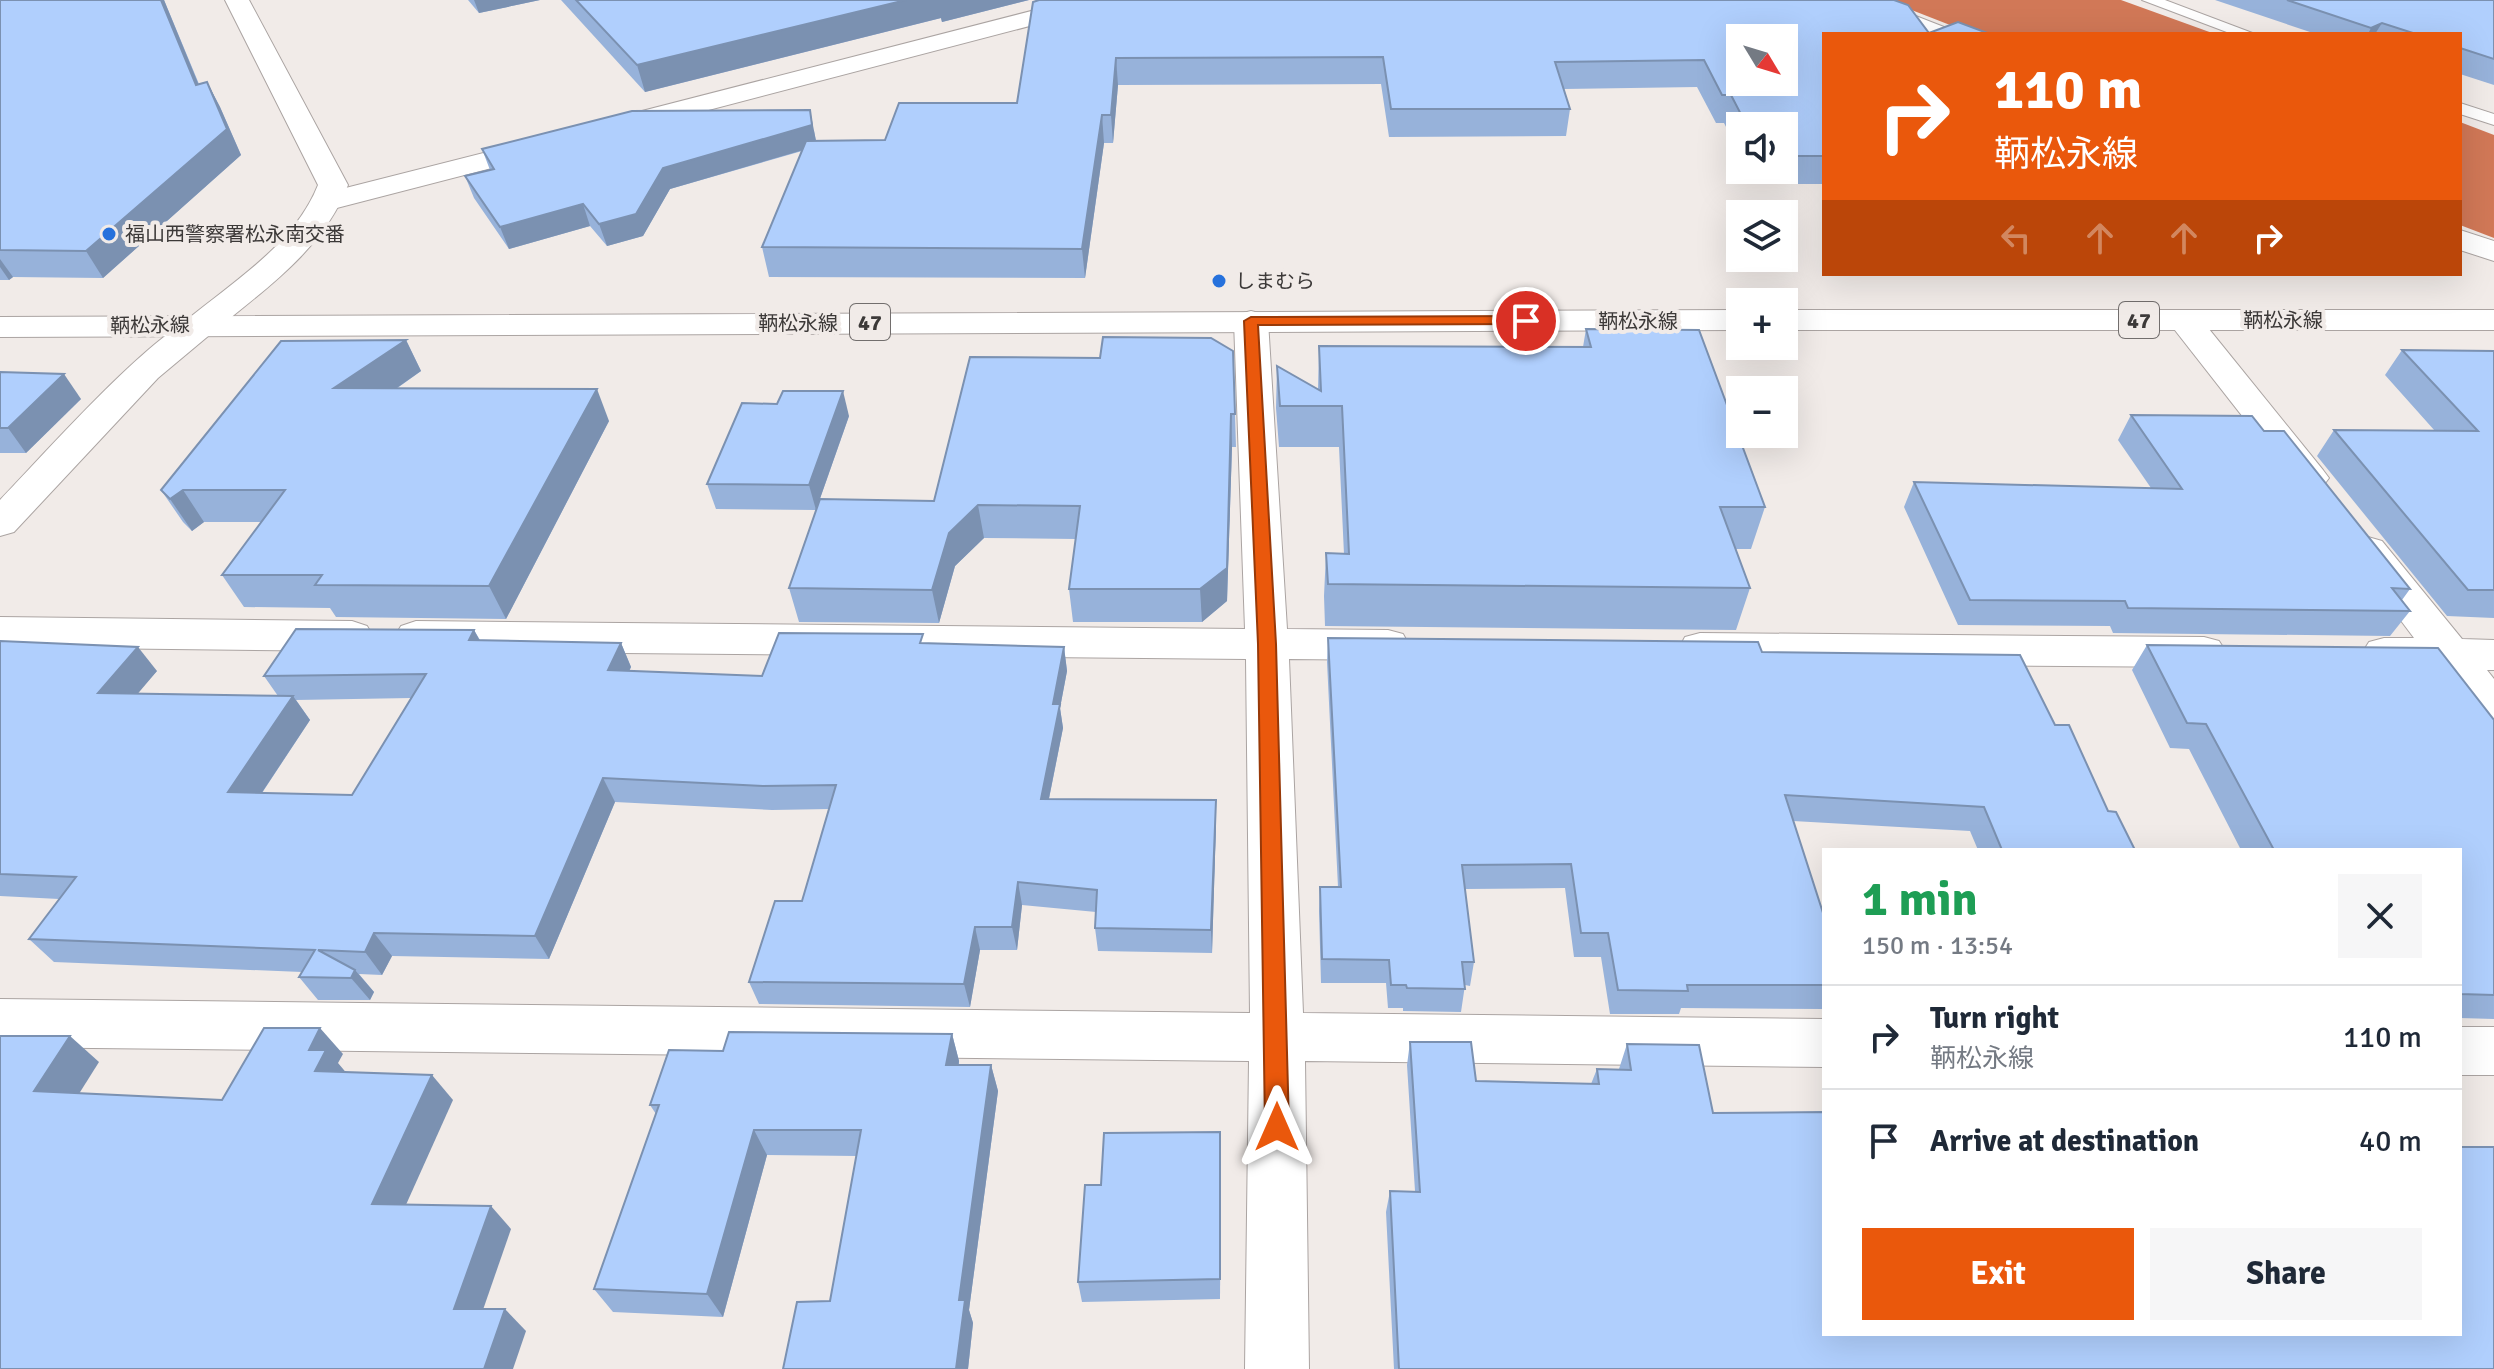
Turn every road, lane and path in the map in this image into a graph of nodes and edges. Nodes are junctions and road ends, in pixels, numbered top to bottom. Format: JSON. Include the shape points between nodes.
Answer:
{"nodes":[{"id":1,"x":237,"y":0,"type":"edge"},
{"id":2,"x":1102,"y":0,"type":"edge"},
{"id":3,"x":1854,"y":0,"type":"edge"},
{"id":4,"x":2150,"y":0,"type":"edge"},
{"id":5,"x":1935,"y":32,"type":"edge"},
{"id":6,"x":2241,"y":32,"type":"edge"},
{"id":7,"x":2462,"y":109,"type":"edge"},
{"id":8,"x":2494,"y":120,"type":"edge"},
{"id":9,"x":592,"y":133,"type":"edge"},
{"id":10,"x":561,"y":141,"type":"edge"},
{"id":11,"x":329,"y":201,"type":"junction"},
{"id":12,"x":2462,"y":240,"type":"edge"},
{"id":13,"x":2494,"y":252,"type":"edge"},
{"id":14,"x":1726,"y":320,"type":"edge"},
{"id":15,"x":1798,"y":320,"type":"edge"},
{"id":16,"x":2184,"y":320,"type":"junction"},
{"id":17,"x":2494,"y":320,"type":"edge"},
{"id":18,"x":1251,"y":321,"type":"junction"},
{"id":19,"x":201,"y":325,"type":"junction"},
{"id":20,"x":0,"y":327,"type":"edge"},
{"id":21,"x":0,"y":523,"type":"edge"},
{"id":22,"x":0,"y":632,"type":"edge"},
{"id":23,"x":1267,"y":644,"type":"junction"},
{"id":24,"x":1427,"y":645,"type":"edge"},
{"id":25,"x":1667,"y":647,"type":"edge"},
{"id":26,"x":2242,"y":652,"type":"edge"},
{"id":27,"x":2338,"y":653,"type":"edge"},
{"id":28,"x":2450,"y":654,"type":"junction"},
{"id":29,"x":2494,"y":655,"type":"edge"},
{"id":30,"x":2494,"y":710,"type":"edge"},
{"id":31,"x":0,"y":1023,"type":"edge"},
{"id":32,"x":1277,"y":1037,"type":"junction"},
{"id":33,"x":1822,"y":1043,"type":"edge"},
{"id":34,"x":2462,"y":1051,"type":"edge"},
{"id":35,"x":2494,"y":1051,"type":"edge"},
{"id":36,"x":1277,"y":1369,"type":"edge"}],
"edges":[{"from":1,"to":11,"type":"street","via":[[333,185]]},
{"from":2,"to":9,"type":"street"},
{"from":3,"to":5,"type":"street"},
{"from":4,"to":6,"type":"lane"},
{"from":7,"to":8,"type":"lane"},
{"from":10,"to":11,"type":"street"},
{"from":11,"to":19,"type":"street","via":[[291,249]]},
{"from":12,"to":13,"type":"street"},
{"from":14,"to":18,"type":"street","name":"鞆松永線","number":"47"},
{"from":15,"to":16,"type":"street","name":"鞆松永線","number":"47"},
{"from":16,"to":17,"type":"street","name":"鞆松永線","number":"47"},
{"from":16,"to":28,"type":"street"},
{"from":18,"to":19,"type":"street","name":"鞆松永線","number":"47"},
{"from":18,"to":23,"type":"street"},
{"from":19,"to":20,"type":"street","name":"鞆松永線","number":"47"},
{"from":19,"to":21,"type":"street","via":[[146,371]]},
{"from":22,"to":23,"type":"street"},
{"from":23,"to":24,"type":"street"},
{"from":23,"to":32,"type":"street"},
{"from":25,"to":26,"type":"street"},
{"from":27,"to":28,"type":"street"},
{"from":28,"to":29,"type":"street"},
{"from":28,"to":30,"type":"street"},
{"from":31,"to":32,"type":"street"},
{"from":32,"to":33,"type":"street"},
{"from":32,"to":36,"type":"street"},
{"from":34,"to":35,"type":"street"}]}
